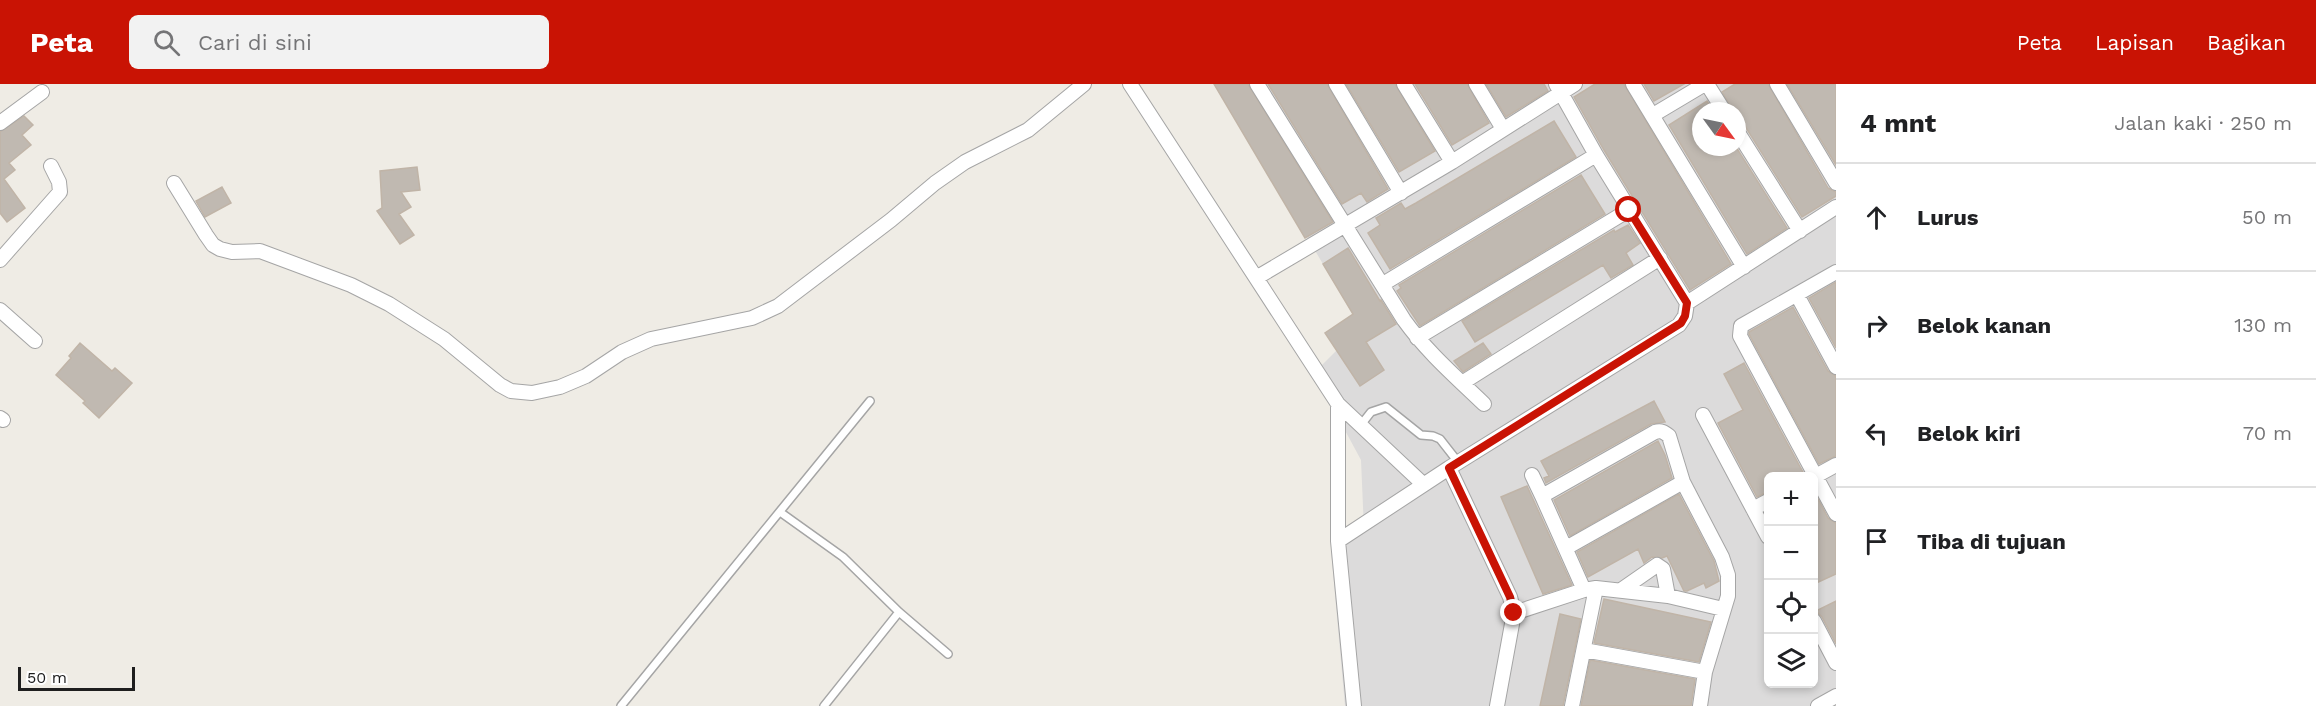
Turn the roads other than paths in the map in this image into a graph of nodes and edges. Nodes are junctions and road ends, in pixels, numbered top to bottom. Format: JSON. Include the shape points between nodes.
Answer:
{"nodes":[{"id":1,"x":1084,"y":84,"type":"edge"},
{"id":2,"x":1130,"y":84,"type":"edge"},
{"id":3,"x":1257,"y":84,"type":"edge"},
{"id":4,"x":1336,"y":84,"type":"edge"},
{"id":5,"x":1404,"y":84,"type":"edge"},
{"id":6,"x":1476,"y":84,"type":"edge"},
{"id":7,"x":1575,"y":84,"type":"edge"},
{"id":8,"x":1634,"y":84,"type":"edge"},
{"id":9,"x":1706,"y":84,"type":"edge"},
{"id":10,"x":1777,"y":84,"type":"edge"},
{"id":11,"x":1559,"y":88,"type":"edge"},
{"id":12,"x":42,"y":92,"type":"dead end"},
{"id":13,"x":1718,"y":102,"type":"edge"},
{"id":14,"x":1653,"y":115,"type":"junction"},
{"id":15,"x":0,"y":123,"type":"edge"},
{"id":16,"x":1503,"y":129,"type":"junction"},
{"id":17,"x":1746,"y":145,"type":"edge"},
{"id":18,"x":1596,"y":155,"type":"junction"},
{"id":19,"x":1452,"y":162,"type":"junction"},
{"id":20,"x":51,"y":166,"type":"dead end"},
{"id":21,"x":174,"y":183,"type":"dead end"},
{"id":22,"x":1836,"y":183,"type":"edge"},
{"id":23,"x":1401,"y":193,"type":"junction"},
{"id":24,"x":1836,"y":207,"type":"edge"},
{"id":25,"x":1629,"y":210,"type":"junction"},
{"id":26,"x":1343,"y":225,"type":"junction"},
{"id":27,"x":1800,"y":231,"type":"junction"},
{"id":28,"x":1660,"y":258,"type":"junction"},
{"id":29,"x":0,"y":260,"type":"edge"},
{"id":30,"x":1744,"y":267,"type":"junction"},
{"id":31,"x":1836,"y":272,"type":"edge"},
{"id":32,"x":1256,"y":278,"type":"junction"},
{"id":33,"x":1383,"y":284,"type":"junction"},
{"id":34,"x":1797,"y":295,"type":"junction"},
{"id":35,"x":1687,"y":303,"type":"junction"},
{"id":36,"x":0,"y":310,"type":"edge"},
{"id":37,"x":1417,"y":338,"type":"junction"},
{"id":38,"x":36,"y":341,"type":"dead end"},
{"id":39,"x":1836,"y":367,"type":"edge"},
{"id":40,"x":1462,"y":383,"type":"junction"},
{"id":41,"x":870,"y":401,"type":"dead end"},
{"id":42,"x":1338,"y":404,"type":"junction"},
{"id":43,"x":1484,"y":404,"type":"dead end"},
{"id":44,"x":1703,"y":415,"type":"dead end"},
{"id":45,"x":1360,"y":426,"type":"junction"},
{"id":46,"x":1453,"y":465,"type":"junction"},
{"id":47,"x":1836,"y":465,"type":"edge"},
{"id":48,"x":1812,"y":472,"type":"edge"},
{"id":49,"x":1818,"y":474,"type":"edge"},
{"id":50,"x":1532,"y":475,"type":"dead end"},
{"id":51,"x":1683,"y":482,"type":"junction"},
{"id":52,"x":1818,"y":483,"type":"edge"},
{"id":53,"x":1423,"y":484,"type":"junction"},
{"id":54,"x":1542,"y":496,"type":"junction"},
{"id":55,"x":1764,"y":503,"type":"edge"},
{"id":56,"x":1754,"y":509,"type":"junction"},
{"id":57,"x":780,"y":512,"type":"junction"},
{"id":58,"x":1836,"y":514,"type":"edge"},
{"id":59,"x":1764,"y":529,"type":"edge"},
{"id":60,"x":1338,"y":540,"type":"junction"},
{"id":61,"x":1566,"y":548,"type":"junction"},
{"id":62,"x":1590,"y":589,"type":"junction"},
{"id":63,"x":1621,"y":590,"type":"junction"},
{"id":64,"x":1668,"y":596,"type":"junction"},
{"id":65,"x":1723,"y":609,"type":"junction"},
{"id":66,"x":899,"y":612,"type":"junction"},
{"id":67,"x":1514,"y":613,"type":"junction"},
{"id":68,"x":1818,"y":629,"type":"edge"},
{"id":69,"x":1584,"y":650,"type":"junction"},
{"id":70,"x":948,"y":654,"type":"dead end"},
{"id":71,"x":1836,"y":663,"type":"edge"},
{"id":72,"x":1705,"y":672,"type":"junction"},
{"id":73,"x":1836,"y":696,"type":"edge"},
{"id":74,"x":621,"y":706,"type":"edge"},
{"id":75,"x":824,"y":706,"type":"edge"},
{"id":76,"x":1354,"y":706,"type":"edge"},
{"id":77,"x":1497,"y":706,"type":"edge"},
{"id":78,"x":1572,"y":706,"type":"edge"},
{"id":79,"x":1700,"y":706,"type":"edge"},
{"id":80,"x":1818,"y":706,"type":"edge"}],
"edges":[{"from":1,"to":21,"type":"street","via":[[1028,130],[964,162],[935,183],[778,306],[752,318],[651,339],[622,352],[586,376],[532,393],[511,391],[500,385],[444,339],[351,285],[260,251],[232,252],[213,245]]},
{"from":2,"to":32,"type":"street"},
{"from":3,"to":26,"type":"street"},
{"from":4,"to":23,"type":"street"},
{"from":5,"to":19,"type":"street"},
{"from":6,"to":16,"type":"street"},
{"from":7,"to":11,"type":"street"},
{"from":8,"to":14,"type":"street"},
{"from":9,"to":13,"type":"street"},
{"from":9,"to":14,"type":"street"},
{"from":10,"to":22,"type":"street"},
{"from":11,"to":16,"type":"street"},
{"from":11,"to":18,"type":"street"},
{"from":12,"to":15,"type":"street"},
{"from":14,"to":30,"type":"street"},
{"from":16,"to":19,"type":"street"},
{"from":17,"to":27,"type":"street"},
{"from":18,"to":25,"type":"street"},
{"from":18,"to":33,"type":"street"},
{"from":19,"to":23,"type":"street"},
{"from":20,"to":29,"type":"street","via":[[60,192]]},
{"from":23,"to":26,"type":"street"},
{"from":24,"to":27,"type":"street"},
{"from":25,"to":28,"type":"street"},
{"from":25,"to":37,"type":"street"},
{"from":26,"to":32,"type":"street"},
{"from":26,"to":33,"type":"street"},
{"from":27,"to":30,"type":"street"},
{"from":28,"to":35,"type":"street"},
{"from":28,"to":40,"type":"street"},
{"from":30,"to":35,"type":"street"},
{"from":31,"to":34,"type":"street"},
{"from":32,"to":42,"type":"street"},
{"from":33,"to":37,"type":"street"},
{"from":34,"to":39,"type":"street"},
{"from":34,"to":48,"type":"street","via":[[1741,326],[1739,331]]},
{"from":35,"to":46,"type":"street","via":[[1679,326]]},
{"from":36,"to":38,"type":"street"},
{"from":37,"to":40,"type":"street"},
{"from":40,"to":43,"type":"street"},
{"from":41,"to":57,"type":"lane"},
{"from":42,"to":45,"type":"street"},
{"from":42,"to":60,"type":"street"},
{"from":44,"to":56,"type":"street"},
{"from":45,"to":46,"type":"lane","via":[[1371,412],[1386,407],[1421,435],[1440,439]]},
{"from":45,"to":53,"type":"street"},
{"from":46,"to":53,"type":"street"},
{"from":46,"to":67,"type":"street"},
{"from":47,"to":49,"type":"street"},
{"from":50,"to":54,"type":"street"},
{"from":51,"to":54,"type":"street","via":[[1669,436],[1658,431]]},
{"from":51,"to":61,"type":"street"},
{"from":51,"to":65,"type":"street","via":[[1725,567],[1729,588]]},
{"from":52,"to":58,"type":"street"},
{"from":53,"to":60,"type":"street"},
{"from":54,"to":61,"type":"street"},
{"from":55,"to":56,"type":"street"},
{"from":56,"to":59,"type":"street"},
{"from":57,"to":66,"type":"lane","via":[[843,557]]},
{"from":57,"to":74,"type":"lane"},
{"from":60,"to":76,"type":"street"},
{"from":61,"to":62,"type":"street"},
{"from":62,"to":63,"type":"street"},
{"from":62,"to":67,"type":"street"},
{"from":62,"to":69,"type":"street"},
{"from":63,"to":64,"type":"street"},
{"from":63,"to":64,"type":"street","via":[[1657,565],[1663,569]]},
{"from":64,"to":65,"type":"street"},
{"from":65,"to":72,"type":"street"},
{"from":66,"to":70,"type":"lane"},
{"from":66,"to":75,"type":"lane"},
{"from":67,"to":77,"type":"street"},
{"from":68,"to":71,"type":"street"},
{"from":69,"to":72,"type":"street"},
{"from":69,"to":78,"type":"street"},
{"from":72,"to":79,"type":"street"},
{"from":73,"to":80,"type":"street"}]}
